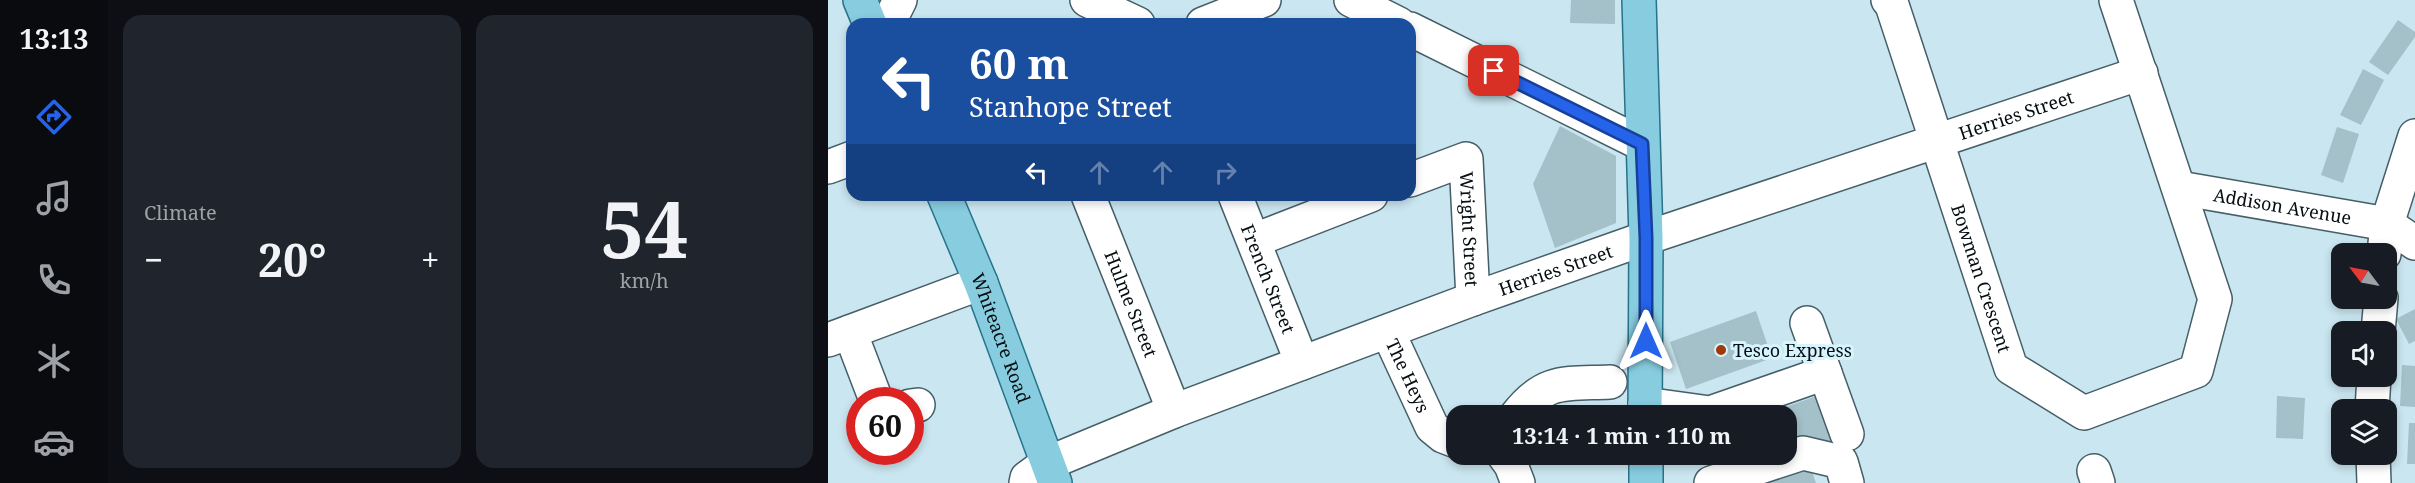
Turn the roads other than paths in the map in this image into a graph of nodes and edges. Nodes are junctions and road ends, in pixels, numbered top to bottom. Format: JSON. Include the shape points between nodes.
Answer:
{"nodes":[{"id":1,"x":860,"y":0,"type":"edge"},
{"id":2,"x":900,"y":0,"type":"edge"},
{"id":3,"x":1087,"y":0,"type":"edge"},
{"id":4,"x":1264,"y":0,"type":"edge"},
{"id":5,"x":1351,"y":0,"type":"edge"},
{"id":6,"x":1640,"y":0,"type":"edge"},
{"id":7,"x":1888,"y":0,"type":"edge"},
{"id":8,"x":2116,"y":0,"type":"edge"},
{"id":9,"x":868,"y":18,"type":"edge"},
{"id":10,"x":891,"y":18,"type":"edge"},
{"id":11,"x":1125,"y":18,"type":"edge"},
{"id":12,"x":1218,"y":18,"type":"edge"},
{"id":13,"x":1388,"y":18,"type":"edge"},
{"id":14,"x":1416,"y":32,"type":"edge"},
{"id":15,"x":2141,"y":73,"type":"junction"},
{"id":16,"x":2415,"y":136,"type":"edge"},
{"id":17,"x":1936,"y":142,"type":"junction"},
{"id":18,"x":1642,"y":144,"type":"junction"},
{"id":19,"x":846,"y":160,"type":"edge"},
{"id":20,"x":828,"y":167,"type":"edge"},
{"id":21,"x":1416,"y":178,"type":"edge"},
{"id":22,"x":2179,"y":188,"type":"junction"},
{"id":23,"x":947,"y":201,"type":"edge"},
{"id":24,"x":1090,"y":201,"type":"edge"},
{"id":25,"x":1238,"y":201,"type":"edge"},
{"id":26,"x":1356,"y":201,"type":"edge"},
{"id":27,"x":1646,"y":238,"type":"junction"},
{"id":28,"x":2386,"y":239,"type":"edge"},
{"id":29,"x":1255,"y":240,"type":"junction"},
{"id":30,"x":2415,"y":243,"type":"edge"},
{"id":31,"x":981,"y":283,"type":"junction"},
{"id":32,"x":1473,"y":299,"type":"junction"},
{"id":33,"x":1807,"y":323,"type":"dead end"},
{"id":34,"x":1388,"y":332,"type":"junction"},
{"id":35,"x":839,"y":336,"type":"edge"},
{"id":36,"x":1302,"y":363,"type":"junction"},
{"id":37,"x":1825,"y":373,"type":"junction"},
{"id":38,"x":1610,"y":382,"type":"dead end"},
{"id":39,"x":868,"y":387,"type":"edge"},
{"id":40,"x":1525,"y":405,"type":"edge"},
{"id":41,"x":1645,"y":405,"type":"edge"},
{"id":42,"x":1733,"y":405,"type":"edge"},
{"id":43,"x":1174,"y":411,"type":"junction"},
{"id":44,"x":1847,"y":434,"type":"dead end"},
{"id":45,"x":1446,"y":437,"type":"edge"},
{"id":46,"x":1511,"y":465,"type":"edge"},
{"id":47,"x":1646,"y":465,"type":"edge"},
{"id":48,"x":2373,"y":465,"type":"edge"},
{"id":49,"x":1042,"y":477,"type":"edge"},
{"id":50,"x":1518,"y":483,"type":"edge"},
{"id":51,"x":1646,"y":483,"type":"edge"},
{"id":52,"x":1711,"y":483,"type":"edge"},
{"id":53,"x":1851,"y":483,"type":"edge"},
{"id":54,"x":2374,"y":483,"type":"edge"}],
"edges":[{"from":1,"to":9,"type":"main road"},
{"from":2,"to":10,"type":"street"},
{"from":3,"to":11,"type":"street"},
{"from":4,"to":12,"type":"street"},
{"from":5,"to":13,"type":"street"},
{"from":6,"to":18,"type":"main road"},
{"from":7,"to":17,"type":"street"},
{"from":8,"to":15,"type":"street","name":"Bowman Crescent"},
{"from":14,"to":18,"type":"street"},
{"from":15,"to":17,"type":"street","name":"Herries Street"},
{"from":15,"to":22,"type":"street","name":"Bowman Crescent"},
{"from":16,"to":28,"type":"street"},
{"from":17,"to":22,"type":"street","name":"Bowman Crescent","via":[[2011,368],[2084,413],[2196,371],[2215,299]]},
{"from":17,"to":27,"type":"street","name":"Herries Street"},
{"from":18,"to":27,"type":"main road"},
{"from":19,"to":20,"type":"street"},
{"from":21,"to":32,"type":"street","name":"Wright Street","via":[[1466,159]]},
{"from":22,"to":28,"type":"street","name":"Addison Avenue"},
{"from":23,"to":31,"type":"main road","name":"Whiteacre Road"},
{"from":24,"to":43,"type":"street","name":"Hulme Street"},
{"from":25,"to":29,"type":"street","name":"French Street"},
{"from":26,"to":29,"type":"street"},
{"from":27,"to":32,"type":"street","name":"Herries Street"},
{"from":27,"to":41,"type":"main road"},
{"from":28,"to":30,"type":"street"},
{"from":29,"to":36,"type":"street","name":"French Street"},
{"from":31,"to":35,"type":"street"},
{"from":31,"to":49,"type":"main road","name":"Whiteacre Road"},
{"from":32,"to":34,"type":"street","name":"Herries Street"},
{"from":33,"to":37,"type":"street"},
{"from":34,"to":36,"type":"street","name":"Herries Street"},
{"from":34,"to":45,"type":"street","name":"The Heys","via":[[1432,426]]},
{"from":35,"to":39,"type":"street"},
{"from":36,"to":43,"type":"street","name":"Herries Street"},
{"from":37,"to":42,"type":"street"},
{"from":37,"to":44,"type":"street"},
{"from":38,"to":40,"type":"street","via":[[1544,388]]},
{"from":43,"to":49,"type":"street","name":"Herries Street"},
{"from":46,"to":50,"type":"street"},
{"from":47,"to":51,"type":"main road"},
{"from":48,"to":54,"type":"street"},
{"from":52,"to":53,"type":"street","via":[[1803,453],[1840,462]]}]}
